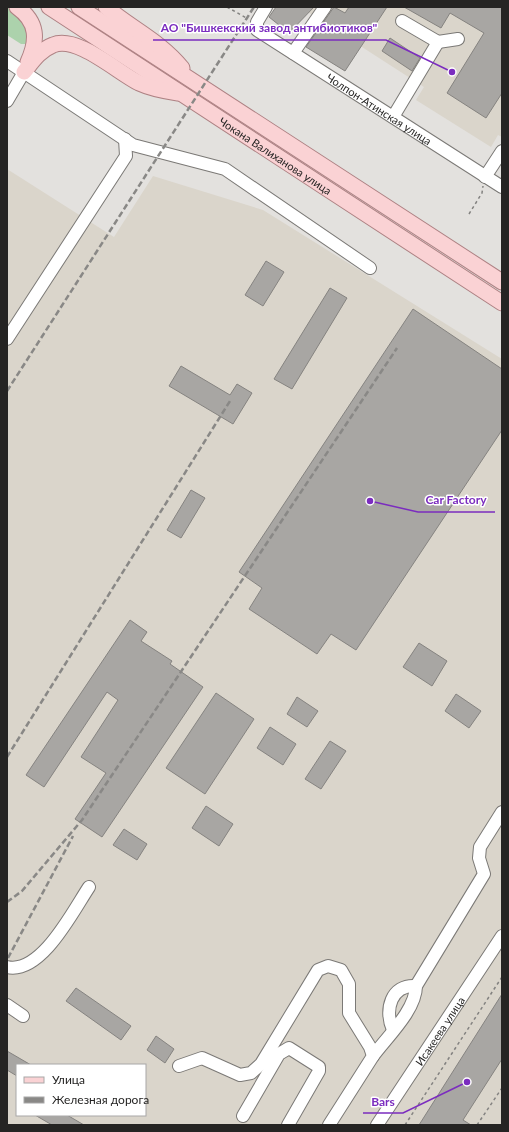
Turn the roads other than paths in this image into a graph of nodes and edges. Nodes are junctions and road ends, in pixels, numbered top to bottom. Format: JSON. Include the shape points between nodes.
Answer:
{"nodes":[{"id":1,"x":17,"y":7,"type":"edge"},
{"id":2,"x":49,"y":7,"type":"edge"},
{"id":3,"x":79,"y":7,"type":"edge"},
{"id":4,"x":106,"y":7,"type":"edge"},
{"id":5,"x":266,"y":7,"type":"edge"},
{"id":6,"x":325,"y":7,"type":"edge"},
{"id":7,"x":402,"y":21,"type":"dead end"},
{"id":8,"x":458,"y":39,"type":"dead end"},
{"id":9,"x":438,"y":42,"type":"junction"},
{"id":10,"x":293,"y":53,"type":"junction"},
{"id":11,"x":7,"y":61,"type":"edge"},
{"id":12,"x":24,"y":72,"type":"junction"},
{"id":13,"x":193,"y":82,"type":"junction"},
{"id":14,"x":184,"y":94,"type":"junction"},
{"id":15,"x":7,"y":101,"type":"edge"},
{"id":16,"x":393,"y":117,"type":"junction"},
{"id":17,"x":125,"y":139,"type":"junction"},
{"id":18,"x":502,"y":151,"type":"edge"},
{"id":19,"x":485,"y":177,"type":"junction"},
{"id":20,"x":502,"y":187,"type":"edge"},
{"id":21,"x":370,"y":268,"type":"dead end"},
{"id":22,"x":502,"y":282,"type":"edge"},
{"id":23,"x":502,"y":303,"type":"edge"},
{"id":24,"x":7,"y":339,"type":"edge"},
{"id":25,"x":502,"y":812,"type":"edge"},
{"id":26,"x":89,"y":886,"type":"dead end"},
{"id":27,"x":502,"y":936,"type":"edge"},
{"id":28,"x":7,"y":966,"type":"edge"},
{"id":29,"x":416,"y":986,"type":"junction"},
{"id":30,"x":7,"y":1005,"type":"edge"},
{"id":31,"x":23,"y":1016,"type":"dead end"},
{"id":32,"x":393,"y":1030,"type":"junction"},
{"id":33,"x":373,"y":1056,"type":"junction"},
{"id":34,"x":179,"y":1066,"type":"dead end"},
{"id":35,"x":243,"y":1116,"type":"dead end"},
{"id":36,"x":288,"y":1125,"type":"edge"},
{"id":37,"x":329,"y":1125,"type":"edge"},
{"id":38,"x":377,"y":1125,"type":"edge"}],
"edges":[{"from":1,"to":12,"type":"main road","via":[[33,23],[36,34],[35,45]]},
{"from":2,"to":14,"type":"main road","name":"Чокана Валиханова улица"},
{"from":3,"to":13,"type":"main road","name":"Чокана Валиханова улица"},
{"from":4,"to":13,"type":"main road","via":[[165,50]]},
{"from":5,"to":10,"type":"street","name":"Чолпон-Атинская улица","via":[[257,22],[257,27]]},
{"from":6,"to":10,"type":"street"},
{"from":7,"to":9,"type":"street"},
{"from":8,"to":9,"type":"street"},
{"from":9,"to":16,"type":"street"},
{"from":10,"to":16,"type":"street","name":"Чолпон-Атинская улица"},
{"from":11,"to":12,"type":"street"},
{"from":12,"to":14,"type":"main road","via":[[42,51],[63,43],[89,52],[141,84]]},
{"from":12,"to":15,"type":"street"},
{"from":12,"to":17,"type":"street"},
{"from":13,"to":22,"type":"main road","name":"Чокана Валиханова улица"},
{"from":14,"to":23,"type":"main road","name":"Чокана Валиханова улица"},
{"from":16,"to":19,"type":"street","name":"Чолпон-Атинская улица"},
{"from":17,"to":21,"type":"street","via":[[133,144],[225,170]]},
{"from":17,"to":24,"type":"street","via":[[126,156]]},
{"from":18,"to":19,"type":"street"},
{"from":19,"to":20,"type":"street","name":"Чолпон-Атинская улица"},
{"from":25,"to":29,"type":"street","via":[[480,847],[479,858],[484,874]]},
{"from":26,"to":28,"type":"street","via":[[41,955],[24,967]]},
{"from":27,"to":38,"type":"street","name":"Исакеева улица"},
{"from":29,"to":32,"type":"street","via":[[416,996],[408,1013]]},
{"from":29,"to":32,"type":"street","via":[[410,985],[399,989],[391,1000],[390,1022]]},
{"from":30,"to":31,"type":"street"},
{"from":32,"to":33,"type":"street"},
{"from":33,"to":34,"type":"street","via":[[370,1046],[349,1012],[349,984],[341,970],[328,966],[318,970],[261,1064],[251,1074],[240,1075],[202,1058]]},
{"from":33,"to":37,"type":"street"},
{"from":35,"to":36,"type":"street","via":[[279,1054],[289,1048],[319,1067],[319,1071]]}]}
